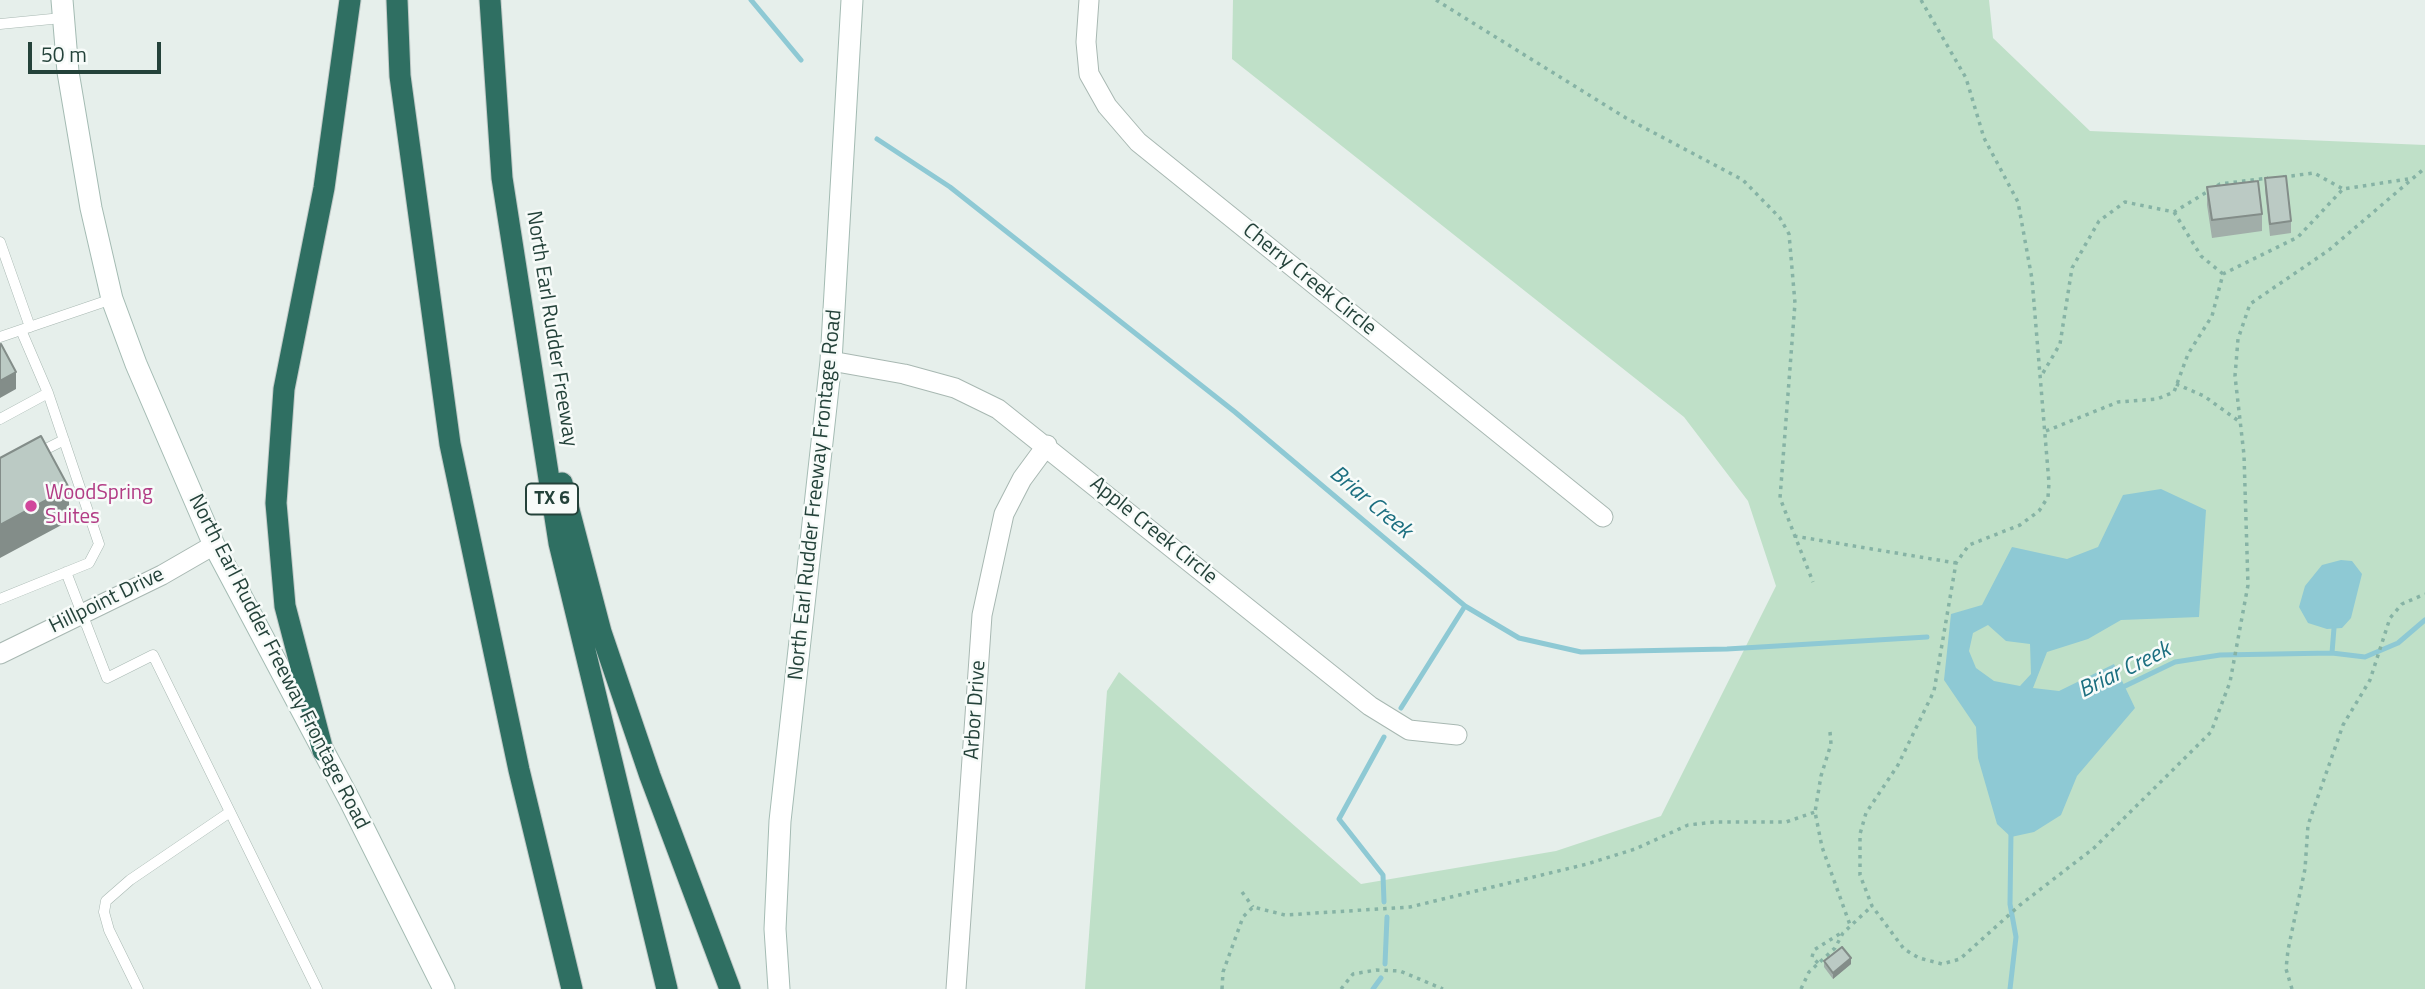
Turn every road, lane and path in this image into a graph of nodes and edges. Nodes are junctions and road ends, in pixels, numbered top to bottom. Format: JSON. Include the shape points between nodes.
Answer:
{"nodes":[{"id":1,"x":350,"y":0,"type":"edge"},
{"id":2,"x":397,"y":0,"type":"edge"},
{"id":3,"x":490,"y":0,"type":"edge"},
{"id":4,"x":852,"y":0,"type":"edge"},
{"id":5,"x":1089,"y":0,"type":"edge"},
{"id":6,"x":1436,"y":0,"type":"edge"},
{"id":7,"x":1921,"y":0,"type":"edge"},
{"id":8,"x":62,"y":9,"type":"edge"},
{"id":9,"x":0,"y":24,"type":"edge"},
{"id":10,"x":2425,"y":167,"type":"edge"},
{"id":11,"x":2410,"y":179,"type":"junction"},
{"id":12,"x":2343,"y":188,"type":"junction"},
{"id":13,"x":2174,"y":212,"type":"junction"},
{"id":14,"x":0,"y":243,"type":"edge"},
{"id":15,"x":2224,"y":274,"type":"junction"},
{"id":16,"x":112,"y":299,"type":"junction"},
{"id":17,"x":25,"y":328,"type":"junction"},
{"id":18,"x":0,"y":337,"type":"edge"},
{"id":19,"x":831,"y":361,"type":"junction"},
{"id":20,"x":533,"y":372,"type":"junction"},
{"id":21,"x":2042,"y":374,"type":"junction"},
{"id":22,"x":2176,"y":384,"type":"junction"},
{"id":23,"x":48,"y":393,"type":"junction"},
{"id":24,"x":0,"y":419,"type":"edge"},
{"id":25,"x":2241,"y":423,"type":"junction"},
{"id":26,"x":2046,"y":431,"type":"junction"},
{"id":27,"x":64,"y":440,"type":"junction"},
{"id":28,"x":1046,"y":445,"type":"junction"},
{"id":29,"x":21,"y":461,"type":"edge"},
{"id":30,"x":1603,"y":517,"type":"dead end"},
{"id":31,"x":1794,"y":536,"type":"junction"},
{"id":32,"x":214,"y":545,"type":"junction"},
{"id":33,"x":1956,"y":563,"type":"junction"},
{"id":34,"x":66,"y":572,"type":"junction"},
{"id":35,"x":1813,"y":582,"type":"dead end"},
{"id":36,"x":2425,"y":594,"type":"edge"},
{"id":37,"x":0,"y":599,"type":"edge"},
{"id":38,"x":83,"y":613,"type":"junction"},
{"id":39,"x":0,"y":654,"type":"edge"},
{"id":40,"x":1830,"y":732,"type":"dead end"},
{"id":41,"x":1457,"y":735,"type":"dead end"},
{"id":42,"x":323,"y":751,"type":"junction"},
{"id":43,"x":230,"y":812,"type":"junction"},
{"id":44,"x":1815,"y":813,"type":"junction"},
{"id":45,"x":1242,"y":892,"type":"dead end"},
{"id":46,"x":1872,"y":906,"type":"junction"},
{"id":47,"x":1253,"y":907,"type":"junction"},
{"id":48,"x":1850,"y":925,"type":"junction"},
{"id":49,"x":1843,"y":933,"type":"junction"},
{"id":50,"x":1818,"y":964,"type":"junction"},
{"id":51,"x":138,"y":989,"type":"edge"},
{"id":52,"x":317,"y":989,"type":"edge"},
{"id":53,"x":444,"y":989,"type":"edge"},
{"id":54,"x":572,"y":989,"type":"edge"},
{"id":55,"x":667,"y":989,"type":"edge"},
{"id":56,"x":730,"y":989,"type":"edge"},
{"id":57,"x":779,"y":989,"type":"edge"},
{"id":58,"x":956,"y":989,"type":"edge"},
{"id":59,"x":1222,"y":989,"type":"edge"},
{"id":60,"x":1341,"y":989,"type":"edge"},
{"id":61,"x":1443,"y":989,"type":"edge"},
{"id":62,"x":1801,"y":989,"type":"edge"},
{"id":63,"x":2292,"y":989,"type":"edge"}],
"edges":[{"from":1,"to":42,"type":"highway","via":[[324,188],[284,390],[276,503],[285,606]]},
{"from":2,"to":54,"type":"highway","via":[[400,76],[450,444],[519,769]]},
{"from":3,"to":20,"type":"highway","name":"North Earl Rudder Freeway","number":"TX 6","via":[[502,178]]},
{"from":4,"to":19,"type":"main road","name":"North Earl Rudder Freeway Frontage Road"},
{"from":5,"to":30,"type":"street","name":"Cherry Creek Circle","via":[[1089,74],[1107,106],[1138,142]]},
{"from":6,"to":31,"type":"path","via":[[1626,118],[1743,180],[1780,218],[1789,234],[1795,303],[1780,498]]},
{"from":7,"to":21,"type":"path","via":[[1966,78],[1984,138],[2018,202]]},
{"from":8,"to":9,"type":"lane"},
{"from":8,"to":16,"type":"main road","name":"North Earl Rudder Freeway Frontage Road","via":[[91,208]]},
{"from":10,"to":11,"type":"path"},
{"from":11,"to":12,"type":"path"},
{"from":11,"to":25,"type":"path","via":[[2329,250],[2250,304],[2238,339],[2235,376]]},
{"from":12,"to":13,"type":"path","via":[[2314,173],[2220,184]]},
{"from":12,"to":15,"type":"path","via":[[2298,237]]},
{"from":13,"to":15,"type":"path","via":[[2201,256]]},
{"from":13,"to":21,"type":"path","via":[[2125,202],[2099,221],[2073,268],[2060,344]]},
{"from":14,"to":17,"type":"lane"},
{"from":15,"to":22,"type":"path","via":[[2212,316]]},
{"from":16,"to":17,"type":"lane"},
{"from":16,"to":32,"type":"main road","name":"North Earl Rudder Freeway Frontage Road"},
{"from":17,"to":18,"type":"lane"},
{"from":17,"to":23,"type":"lane"},
{"from":19,"to":28,"type":"street","name":"Apple Creek Circle","via":[[955,388],[998,409]]},
{"from":19,"to":57,"type":"main road","name":"North Earl Rudder Freeway Frontage Road","via":[[780,821],[775,929]]},
{"from":20,"to":55,"type":"highway","name":"North Earl Rudder Freeway","number":"TX 6","via":[[559,543]]},
{"from":20,"to":56,"type":"highway","via":[[601,632]]},
{"from":21,"to":26,"type":"path"},
{"from":22,"to":25,"type":"path","via":[[2204,396]]},
{"from":22,"to":26,"type":"path","via":[[2174,391],[2157,399],[2118,402]]},
{"from":23,"to":24,"type":"lane"},
{"from":23,"to":27,"type":"lane"},
{"from":25,"to":46,"type":"path","via":[[2250,555],[2230,682],[2211,732],[2094,848],[1960,959],[1942,964],[1919,958],[1904,948]]},
{"from":26,"to":33,"type":"path","via":[[2048,497],[2039,511],[2020,525],[1969,545]]},
{"from":27,"to":29,"type":"lane"},
{"from":27,"to":34,"type":"lane","via":[[99,544],[89,563]]},
{"from":28,"to":41,"type":"street","name":"Apple Creek Circle","via":[[1370,706],[1409,730]]},
{"from":28,"to":58,"type":"street","name":"Arbor Drive","via":[[1004,514],[982,615]]},
{"from":31,"to":33,"type":"path"},
{"from":31,"to":35,"type":"path"},
{"from":32,"to":38,"type":"street","name":"Hillpoint Drive"},
{"from":32,"to":42,"type":"main road","name":"North Earl Rudder Freeway Frontage Road"},
{"from":33,"to":46,"type":"path","via":[[1934,691],[1898,765],[1866,813],[1860,834],[1860,875]]},
{"from":34,"to":37,"type":"lane"},
{"from":34,"to":38,"type":"lane"},
{"from":36,"to":63,"type":"path","via":[[2394,611],[2370,680],[2343,725],[2308,825],[2305,869],[2286,969]]},
{"from":38,"to":39,"type":"street","name":"Hillpoint Drive"},
{"from":38,"to":43,"type":"lane","via":[[107,678],[153,655]]},
{"from":40,"to":44,"type":"path"},
{"from":42,"to":53,"type":"main road","name":"North Earl Rudder Freeway Frontage Road"},
{"from":43,"to":51,"type":"lane","via":[[106,901],[109,930]]},
{"from":43,"to":52,"type":"lane"},
{"from":44,"to":47,"type":"path","via":[[1787,822],[1688,825],[1587,864],[1410,907],[1285,915]]},
{"from":44,"to":48,"type":"path"},
{"from":45,"to":47,"type":"path"},
{"from":46,"to":48,"type":"path"},
{"from":47,"to":59,"type":"path","via":[[1243,917],[1223,972]]},
{"from":48,"to":49,"type":"path"},
{"from":49,"to":50,"type":"path"},
{"from":49,"to":50,"type":"path","via":[[1814,950],[1812,957]]},
{"from":50,"to":62,"type":"path"},
{"from":60,"to":61,"type":"path","via":[[1353,974],[1376,970],[1400,971]]}]}
